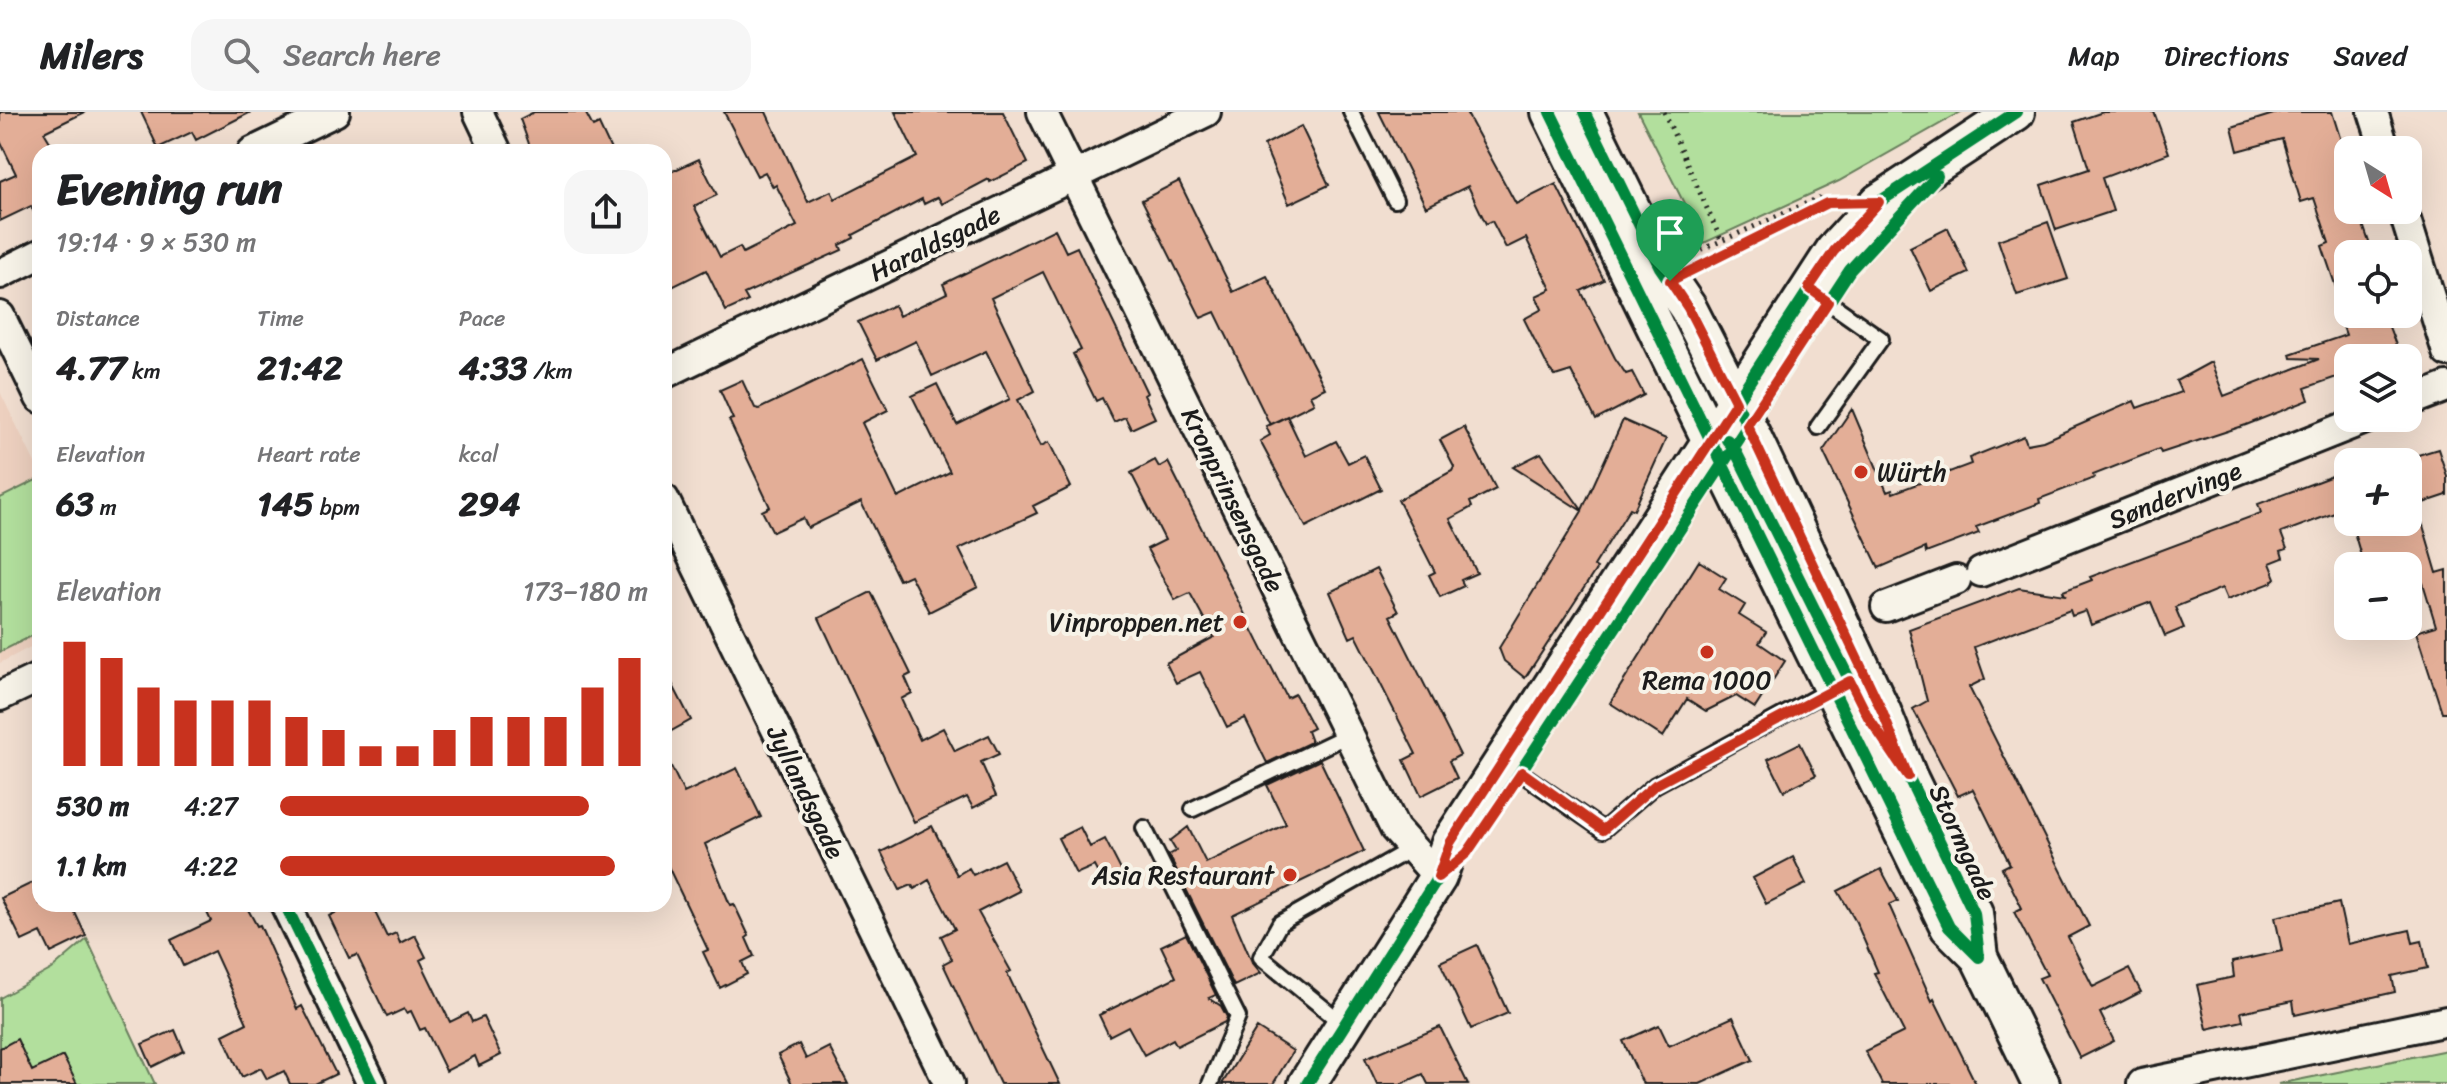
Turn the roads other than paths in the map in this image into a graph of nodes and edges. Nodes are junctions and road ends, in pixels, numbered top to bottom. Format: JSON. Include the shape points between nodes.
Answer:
{"nodes":[{"id":1,"x":335,"y":112,"type":"edge"},
{"id":2,"x":478,"y":112,"type":"edge"},
{"id":3,"x":1042,"y":112,"type":"edge"},
{"id":4,"x":1206,"y":112,"type":"edge"},
{"id":5,"x":1351,"y":112,"type":"edge"},
{"id":6,"x":1550,"y":112,"type":"edge"},
{"id":7,"x":1584,"y":112,"type":"edge"},
{"id":8,"x":2373,"y":112,"type":"edge"},
{"id":9,"x":2014,"y":114,"type":"edge"},
{"id":10,"x":2381,"y":136,"type":"edge"},
{"id":11,"x":269,"y":144,"type":"edge"},
{"id":12,"x":493,"y":144,"type":"edge"},
{"id":13,"x":1074,"y":176,"type":"junction"},
{"id":14,"x":1395,"y":200,"type":"dead end"},
{"id":15,"x":2407,"y":224,"type":"edge"},
{"id":16,"x":32,"y":258,"type":"edge"},
{"id":17,"x":0,"y":274,"type":"edge"},
{"id":18,"x":1819,"y":295,"type":"junction"},
{"id":19,"x":0,"y":316,"type":"edge"},
{"id":20,"x":2447,"y":352,"type":"edge"},
{"id":21,"x":672,"y":370,"type":"edge"},
{"id":22,"x":32,"y":382,"type":"edge"},
{"id":23,"x":2447,"y":387,"type":"edge"},
{"id":24,"x":2422,"y":397,"type":"edge"},
{"id":25,"x":1818,"y":427,"type":"dead end"},
{"id":26,"x":2334,"y":431,"type":"edge"},
{"id":27,"x":1728,"y":434,"type":"junction"},
{"id":28,"x":672,"y":515,"type":"edge"},
{"id":29,"x":1886,"y":607,"type":"dead end"},
{"id":30,"x":32,"y":681,"type":"edge"},
{"id":31,"x":1849,"y":681,"type":"junction"},
{"id":32,"x":0,"y":696,"type":"edge"},
{"id":33,"x":1348,"y":735,"type":"junction"},
{"id":34,"x":1513,"y":767,"type":"junction"},
{"id":35,"x":1193,"y":809,"type":"dead end"},
{"id":36,"x":1144,"y":828,"type":"dead end"},
{"id":37,"x":1411,"y":849,"type":"junction"},
{"id":38,"x":1438,"y":877,"type":"junction"},
{"id":39,"x":289,"y":912,"type":"edge"},
{"id":40,"x":1979,"y":957,"type":"junction"},
{"id":41,"x":2447,"y":1021,"type":"edge"},
{"id":42,"x":1344,"y":1025,"type":"junction"},
{"id":43,"x":372,"y":1084,"type":"edge"},
{"id":44,"x":949,"y":1084,"type":"edge"},
{"id":45,"x":1210,"y":1084,"type":"edge"},
{"id":46,"x":1307,"y":1084,"type":"edge"},
{"id":47,"x":2041,"y":1084,"type":"edge"},
{"id":48,"x":2142,"y":1084,"type":"edge"}],
"edges":[{"from":1,"to":11,"type":"street"},
{"from":2,"to":12,"type":"street"},
{"from":3,"to":13,"type":"street","name":"Kronprinsensgade"},
{"from":4,"to":13,"type":"street","name":"Haraldsgade"},
{"from":5,"to":14,"type":"lane"},
{"from":6,"to":27,"type":"street","name":"Stormgade","via":[[1594,203]]},
{"from":7,"to":27,"type":"street","name":"Stormgade","via":[[1665,274],[1688,308]]},
{"from":8,"to":10,"type":"street"},
{"from":9,"to":18,"type":"street","via":[[1925,185],[1850,270]]},
{"from":9,"to":18,"type":"street","via":[[1879,202],[1834,251]]},
{"from":13,"to":21,"type":"street","name":"Haraldsgade"},
{"from":13,"to":33,"type":"street","name":"Kronprinsensgade"},
{"from":15,"to":20,"type":"street"},
{"from":16,"to":17,"type":"street"},
{"from":18,"to":25,"type":"lane","via":[[1881,339]]},
{"from":18,"to":27,"type":"street"},
{"from":19,"to":22,"type":"street"},
{"from":23,"to":24,"type":"street"},
{"from":26,"to":29,"type":"street","name":"Søndervinge"},
{"from":27,"to":31,"type":"street","name":"Stormgade"},
{"from":27,"to":34,"type":"street"},
{"from":28,"to":44,"type":"street","name":"Jyllandsgade"},
{"from":30,"to":32,"type":"street"},
{"from":31,"to":34,"type":"lane","via":[[1655,785],[1603,830]]},
{"from":31,"to":40,"type":"street","name":"Stormgade","via":[[1949,927]]},
{"from":31,"to":40,"type":"street","name":"Stormgade","via":[[1908,776],[1974,913]]},
{"from":33,"to":35,"type":"lane"},
{"from":33,"to":37,"type":"street","name":"Kronprinsensgade","via":[[1395,829]]},
{"from":34,"to":38,"type":"street","via":[[1467,853]]},
{"from":36,"to":45,"type":"lane","via":[[1238,1017]]},
{"from":37,"to":38,"type":"street","name":"Kronprinsensgade"},
{"from":37,"to":42,"type":"lane","via":[[1280,923],[1261,957]]},
{"from":38,"to":42,"type":"street"},
{"from":39,"to":43,"type":"street"},
{"from":40,"to":47,"type":"street","name":"Stormgade"},
{"from":41,"to":48,"type":"street"},
{"from":42,"to":46,"type":"street"}]}
